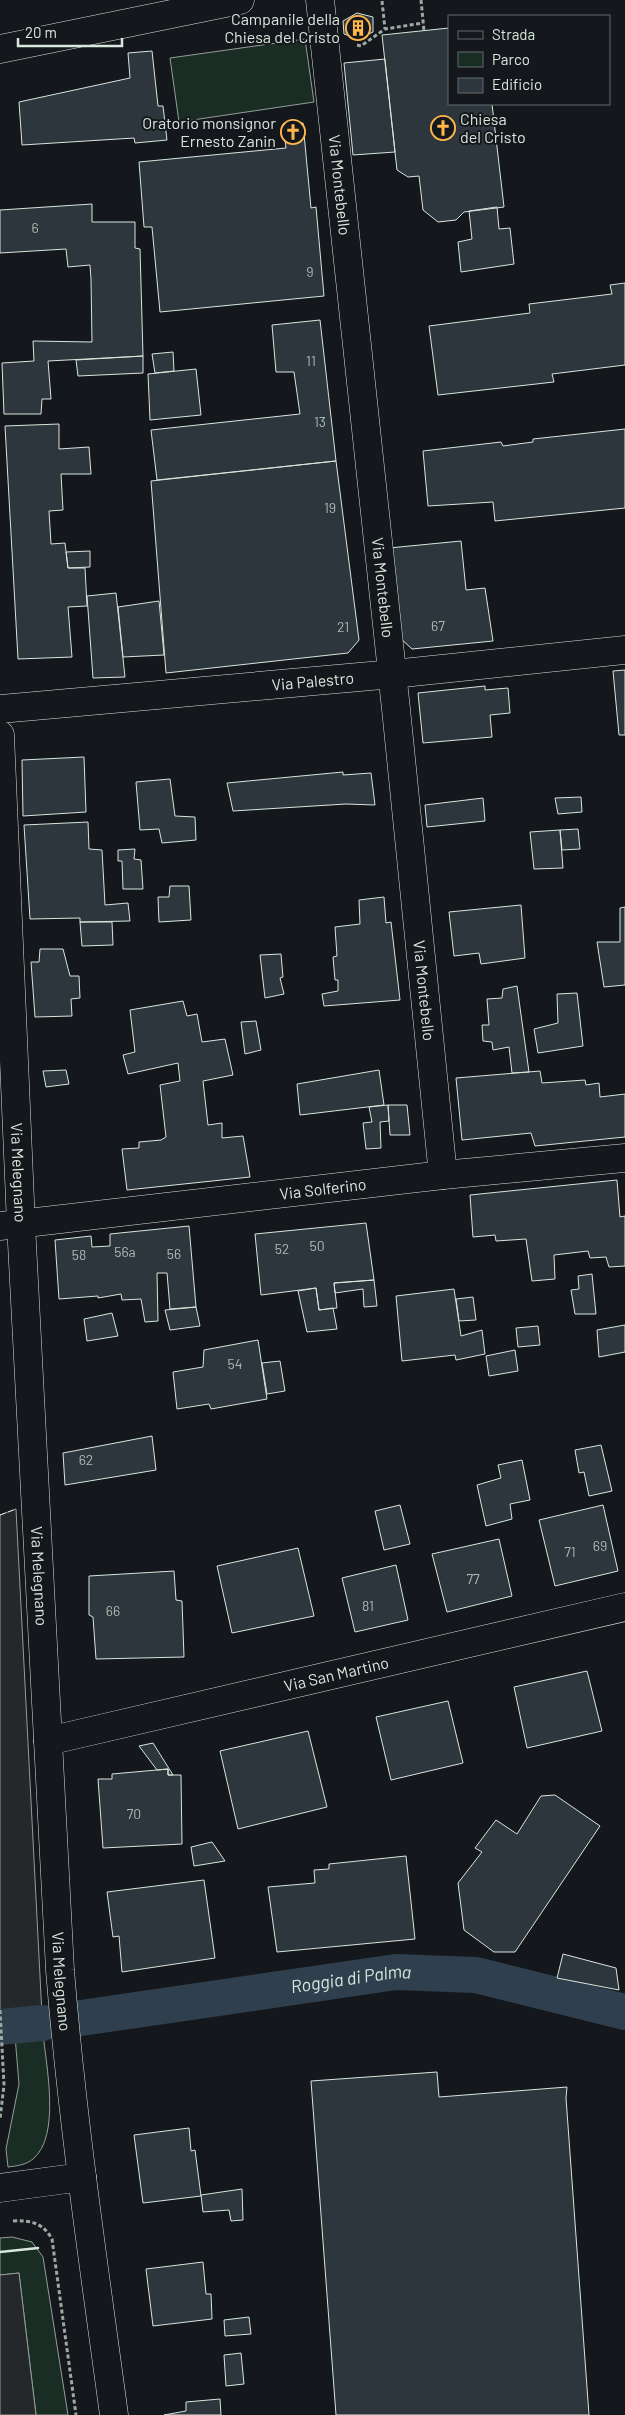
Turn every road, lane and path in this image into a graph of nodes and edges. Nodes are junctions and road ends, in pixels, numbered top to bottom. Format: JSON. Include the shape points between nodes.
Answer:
{"nodes":[{"id":1,"x":240,"y":0,"type":"edge"},
{"id":2,"x":320,"y":0,"type":"edge"},
{"id":3,"x":421,"y":0,"type":"edge"},
{"id":4,"x":382,"y":1,"type":"dead end"},
{"id":5,"x":423,"y":23,"type":"junction"},
{"id":6,"x":385,"y":29,"type":"junction"},
{"id":7,"x":424,"y":31,"type":"dead end"},
{"id":8,"x":325,"y":39,"type":"junction"},
{"id":9,"x":0,"y":49,"type":"edge"},
{"id":10,"x":625,"y":650,"type":"edge"},
{"id":11,"x":393,"y":674,"type":"junction"},
{"id":12,"x":0,"y":709,"type":"edge"},
{"id":13,"x":0,"y":735,"type":"edge"},
{"id":14,"x":625,"y":1158,"type":"edge"},
{"id":15,"x":443,"y":1175,"type":"junction"},
{"id":16,"x":11,"y":1225,"type":"edge"},
{"id":17,"x":625,"y":1607,"type":"edge"},
{"id":18,"x":48,"y":1741,"type":"junction"},
{"id":19,"x":0,"y":2010,"type":"edge"},
{"id":20,"x":0,"y":2019,"type":"edge"},
{"id":21,"x":2,"y":2069,"type":"edge"},
{"id":22,"x":0,"y":2118,"type":"edge"},
{"id":23,"x":82,"y":2177,"type":"junction"},
{"id":24,"x":0,"y":2188,"type":"edge"},
{"id":25,"x":8,"y":2221,"type":"dead end"},
{"id":26,"x":76,"y":2415,"type":"edge"},
{"id":27,"x":114,"y":2415,"type":"edge"}],
"edges":[{"from":1,"to":9,"type":"street"},
{"from":2,"to":8,"type":"street","name":"Via Montebello"},
{"from":3,"to":5,"type":"path"},
{"from":4,"to":6,"type":"path"},
{"from":5,"to":6,"type":"path"},
{"from":5,"to":7,"type":"path"},
{"from":6,"to":8,"type":"path","via":[[361,46]]},
{"from":8,"to":11,"type":"street","name":"Via Montebello"},
{"from":10,"to":11,"type":"street","name":"Via Palestro"},
{"from":11,"to":12,"type":"street","name":"Via Palestro"},
{"from":11,"to":15,"type":"street","name":"Via Montebello"},
{"from":13,"to":16,"type":"street","name":"Via Melegnano"},
{"from":14,"to":15,"type":"street","name":"Via Solferino"},
{"from":15,"to":16,"type":"street","name":"Via Solferino"},
{"from":16,"to":18,"type":"street","name":"Via Melegnano"},
{"from":17,"to":18,"type":"street","name":"Via San Martino"},
{"from":18,"to":23,"type":"street","name":"Via Melegnano","via":[[64,2020]]},
{"from":19,"to":20,"type":"path"},
{"from":20,"to":21,"type":"path"},
{"from":21,"to":22,"type":"path","via":[[4,2085]]},
{"from":23,"to":24,"type":"street"},
{"from":23,"to":27,"type":"street","name":"Via Melegnano"},
{"from":25,"to":26,"type":"path","via":[[26,2220],[40,2224],[52,2239]]}]}
